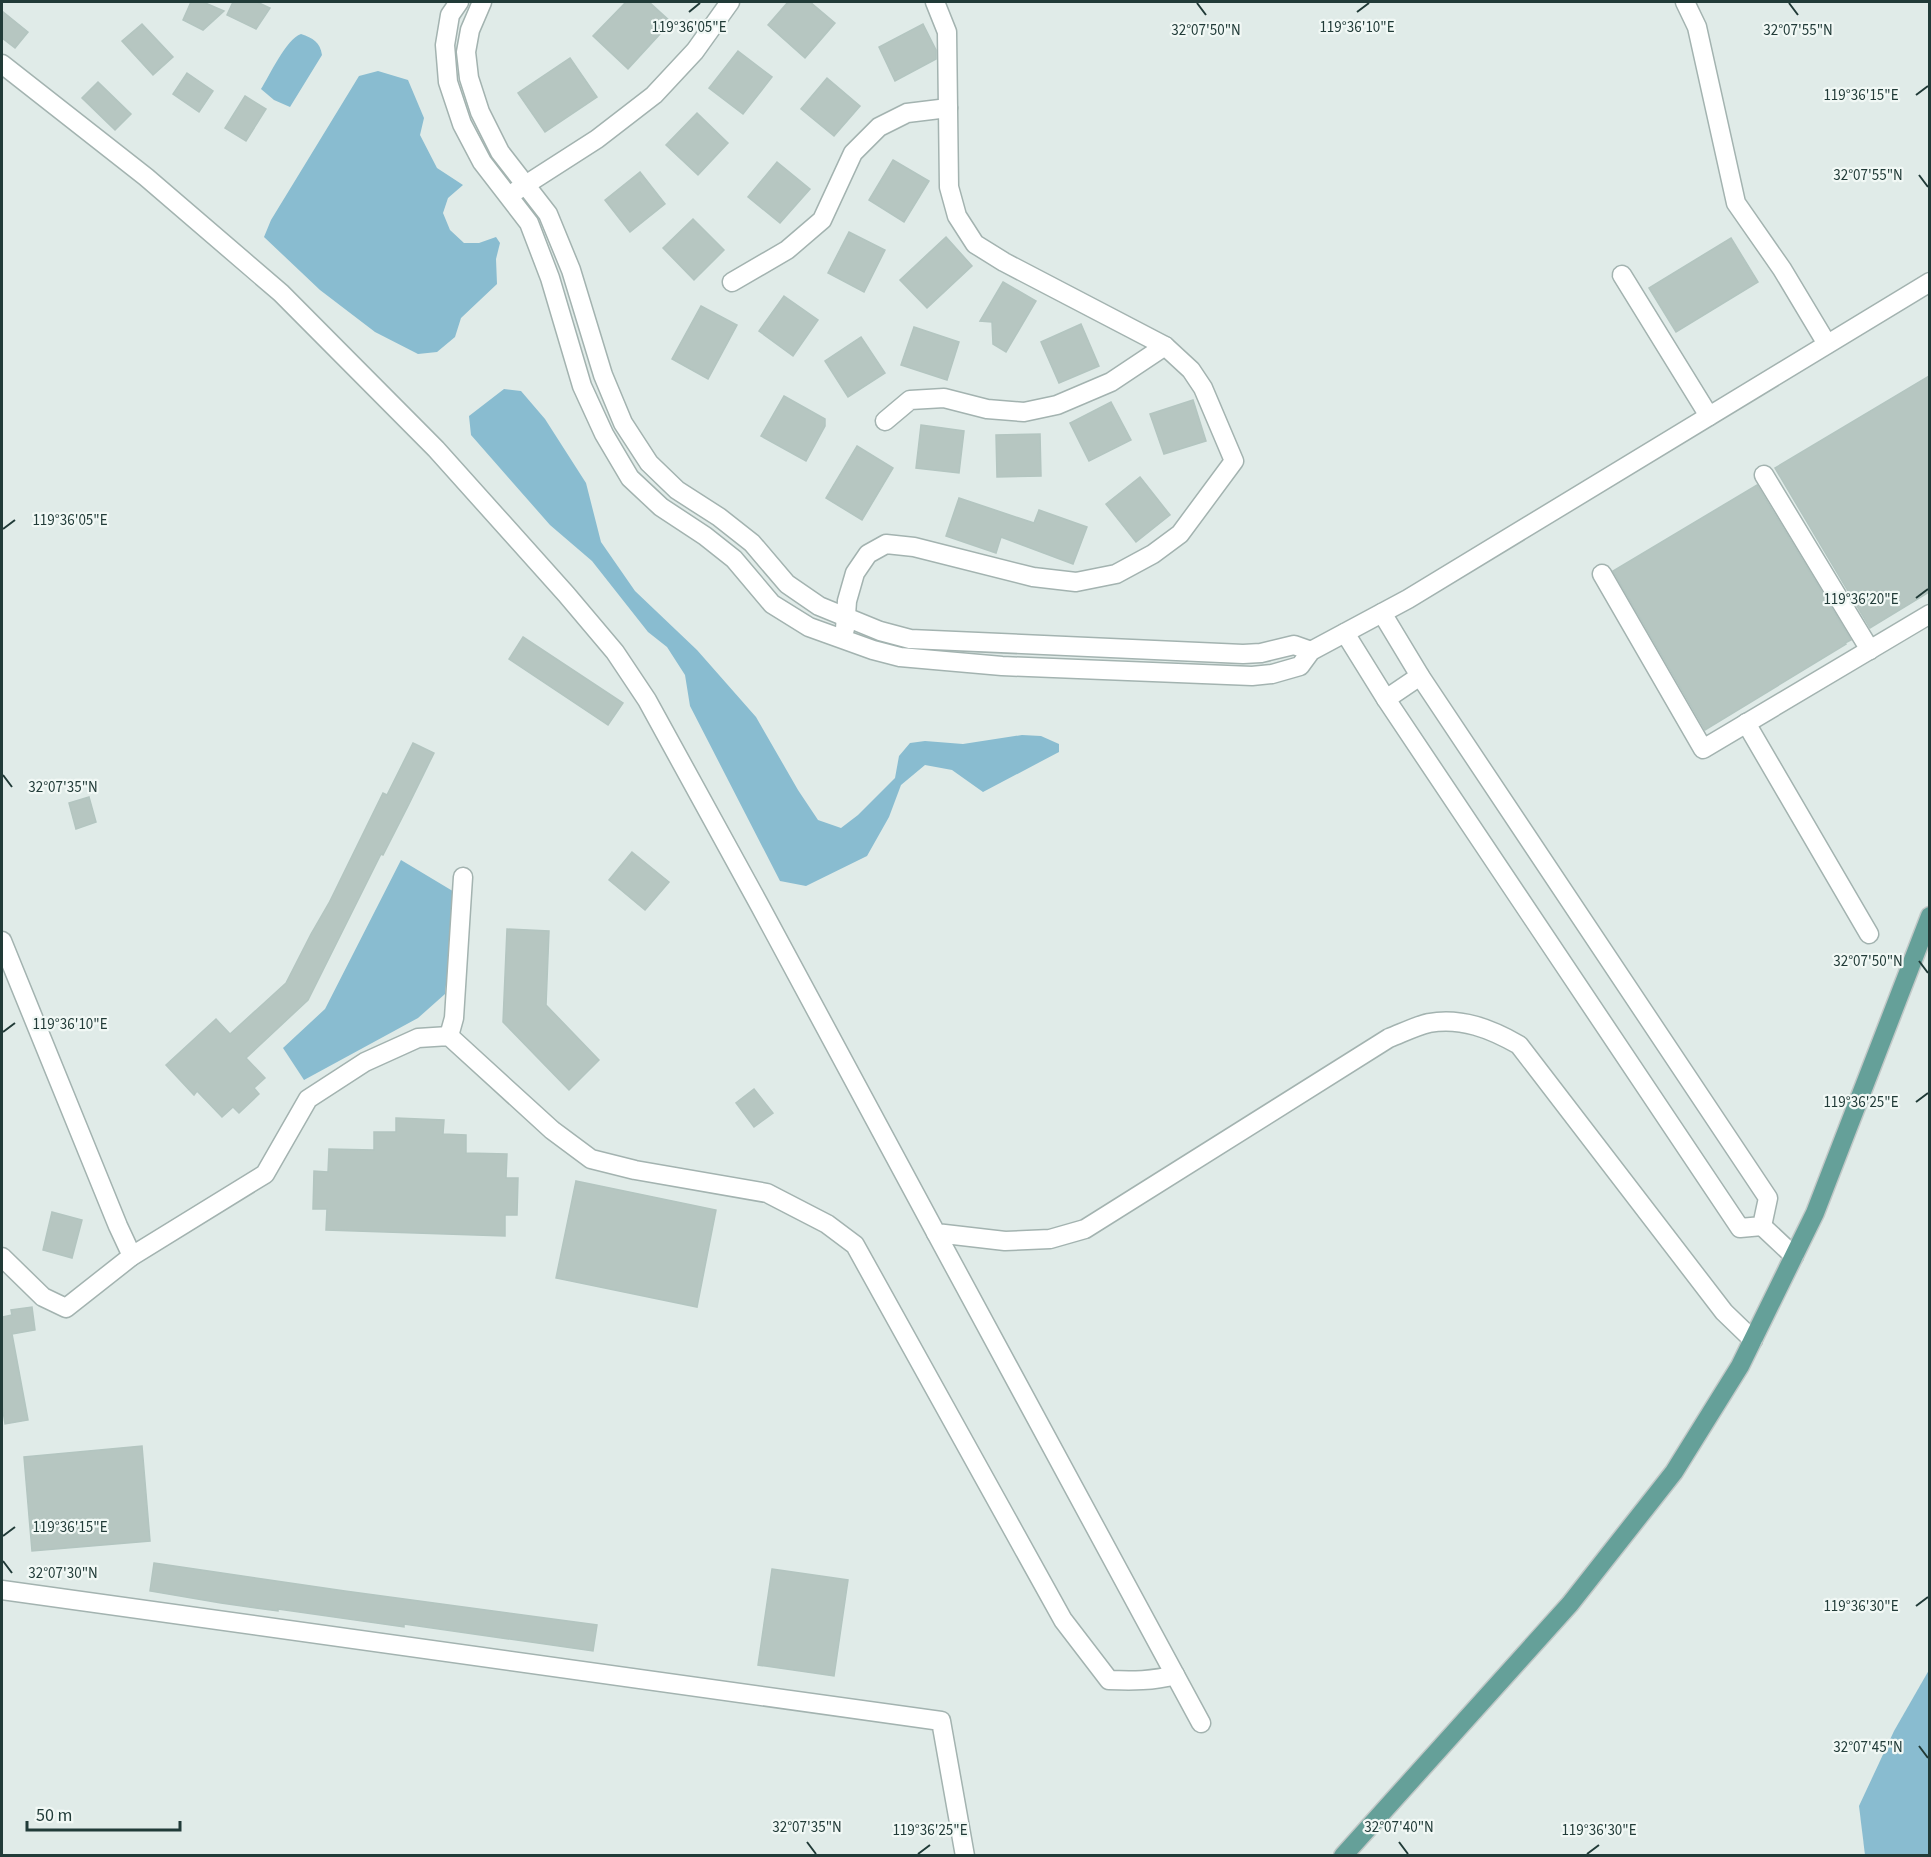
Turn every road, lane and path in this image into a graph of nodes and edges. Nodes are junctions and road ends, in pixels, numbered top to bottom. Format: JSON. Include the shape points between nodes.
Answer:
{"nodes":[{"id":1,"x":459,"y":2,"type":"edge"},
{"id":2,"x":482,"y":2,"type":"edge"},
{"id":3,"x":730,"y":2,"type":"edge"},
{"id":4,"x":935,"y":2,"type":"edge"},
{"id":5,"x":1685,"y":2,"type":"edge"},
{"id":6,"x":2,"y":64,"type":"edge"},
{"id":7,"x":948,"y":108,"type":"junction"},
{"id":8,"x":525,"y":185,"type":"junction"},
{"id":9,"x":509,"y":195,"type":"junction"},
{"id":10,"x":1622,"y":274,"type":"dead end"},
{"id":11,"x":732,"y":282,"type":"dead end"},
{"id":12,"x":1929,"y":282,"type":"edge"},
{"id":13,"x":1827,"y":344,"type":"junction"},
{"id":14,"x":1165,"y":346,"type":"junction"},
{"id":15,"x":1708,"y":416,"type":"junction"},
{"id":16,"x":885,"y":421,"type":"dead end"},
{"id":17,"x":1764,"y":475,"type":"dead end"},
{"id":18,"x":1602,"y":574,"type":"dead end"},
{"id":19,"x":1382,"y":613,"type":"junction"},
{"id":20,"x":1929,"y":614,"type":"edge"},
{"id":21,"x":846,"y":617,"type":"junction"},
{"id":22,"x":1345,"y":633,"type":"junction"},
{"id":23,"x":844,"y":640,"type":"junction"},
{"id":24,"x":1870,"y":650,"type":"junction"},
{"id":25,"x":1311,"y":651,"type":"junction"},
{"id":26,"x":1420,"y":676,"type":"junction"},
{"id":27,"x":1386,"y":699,"type":"junction"},
{"id":28,"x":1746,"y":723,"type":"junction"},
{"id":29,"x":464,"y":877,"type":"dead end"},
{"id":30,"x":1929,"y":916,"type":"edge"},
{"id":31,"x":1869,"y":934,"type":"dead end"},
{"id":32,"x":2,"y":941,"type":"edge"},
{"id":33,"x":449,"y":1036,"type":"junction"},
{"id":34,"x":1762,"y":1226,"type":"junction"},
{"id":35,"x":936,"y":1233,"type":"junction"},
{"id":36,"x":132,"y":1256,"type":"junction"},
{"id":37,"x":1794,"y":1256,"type":"junction"},
{"id":38,"x":2,"y":1257,"type":"edge"},
{"id":39,"x":1753,"y":1340,"type":"junction"},
{"id":40,"x":2,"y":1590,"type":"edge"},
{"id":41,"x":1175,"y":1675,"type":"junction"},
{"id":42,"x":1201,"y":1723,"type":"dead end"},
{"id":43,"x":965,"y":1856,"type":"edge"},
{"id":44,"x":1343,"y":1856,"type":"edge"}],
"edges":[{"from":1,"to":9,"type":"street","via":[[450,15],[445,45],[448,82],[462,124],[482,162]]},
{"from":2,"to":8,"type":"street","via":[[466,52],[469,78],[500,152]]},
{"from":3,"to":8,"type":"street","via":[[695,51],[654,95],[597,139]]},
{"from":4,"to":7,"type":"street","via":[[947,32]]},
{"from":5,"to":13,"type":"street","via":[[1697,27],[1736,203]]},
{"from":6,"to":35,"type":"street","via":[[146,177],[281,293],[436,450],[615,652],[647,700],[755,895]]},
{"from":7,"to":11,"type":"street","via":[[907,113],[879,127],[853,153],[822,220],[787,250]]},
{"from":7,"to":14,"type":"street","via":[[949,187],[957,216],[975,244]]},
{"from":8,"to":9,"type":"street"},
{"from":8,"to":21,"type":"street","via":[[548,214],[571,270],[603,375],[623,423],[649,463],[677,490],[752,543],[787,584],[819,606]]},
{"from":9,"to":23,"type":"street","via":[[529,223],[582,386],[630,478],[661,507],[734,559],[772,604],[809,627]]},
{"from":10,"to":15,"type":"street"},
{"from":12,"to":13,"type":"street"},
{"from":13,"to":15,"type":"street"},
{"from":14,"to":16,"type":"street","via":[[1112,382],[1057,405],[1024,412],[987,409],[944,398],[910,400]]},
{"from":14,"to":21,"type":"street","via":[[1191,370],[1203,388],[1233,461],[1180,534],[1116,574],[1076,582],[1033,577],[914,547],[886,544],[868,554],[855,573]]},
{"from":15,"to":19,"type":"street"},
{"from":17,"to":24,"type":"street"},
{"from":18,"to":28,"type":"street","via":[[1703,749]]},
{"from":19,"to":22,"type":"street"},
{"from":19,"to":26,"type":"street"},
{"from":20,"to":24,"type":"street"},
{"from":21,"to":23,"type":"street"},
{"from":21,"to":25,"type":"street","via":[[910,639],[944,642],[1243,654],[1294,645]]},
{"from":22,"to":25,"type":"street"},
{"from":22,"to":27,"type":"street"},
{"from":23,"to":25,"type":"street","via":[[900,657],[939,662],[1252,676],[1300,666]]},
{"from":24,"to":28,"type":"street"},
{"from":26,"to":27,"type":"street"},
{"from":26,"to":34,"type":"street","via":[[1768,1198]]},
{"from":27,"to":34,"type":"street","via":[[1740,1228]]},
{"from":28,"to":31,"type":"street"},
{"from":29,"to":33,"type":"street","via":[[454,1018]]},
{"from":30,"to":37,"type":"main road","via":[[1815,1213]]},
{"from":32,"to":36,"type":"street"},
{"from":33,"to":36,"type":"street","via":[[418,1038],[365,1062],[308,1099],[265,1174]]},
{"from":33,"to":41,"type":"street","via":[[552,1130],[591,1160],[766,1193],[827,1224],[855,1245],[1063,1620],[1109,1680],[1134,1682]]},
{"from":34,"to":37,"type":"street"},
{"from":35,"to":39,"type":"street","via":[[1005,1241],[1050,1239],[1085,1228],[1389,1038],[1428,1023],[1455,1021],[1497,1032],[1519,1045],[1724,1312]]},
{"from":35,"to":41,"type":"street"},
{"from":36,"to":38,"type":"street","via":[[66,1308],[43,1297]]},
{"from":37,"to":39,"type":"main road"},
{"from":39,"to":44,"type":"main road","via":[[1674,1472],[1585,1585]]},
{"from":40,"to":43,"type":"street","via":[[941,1721]]},
{"from":41,"to":42,"type":"street"}]}
